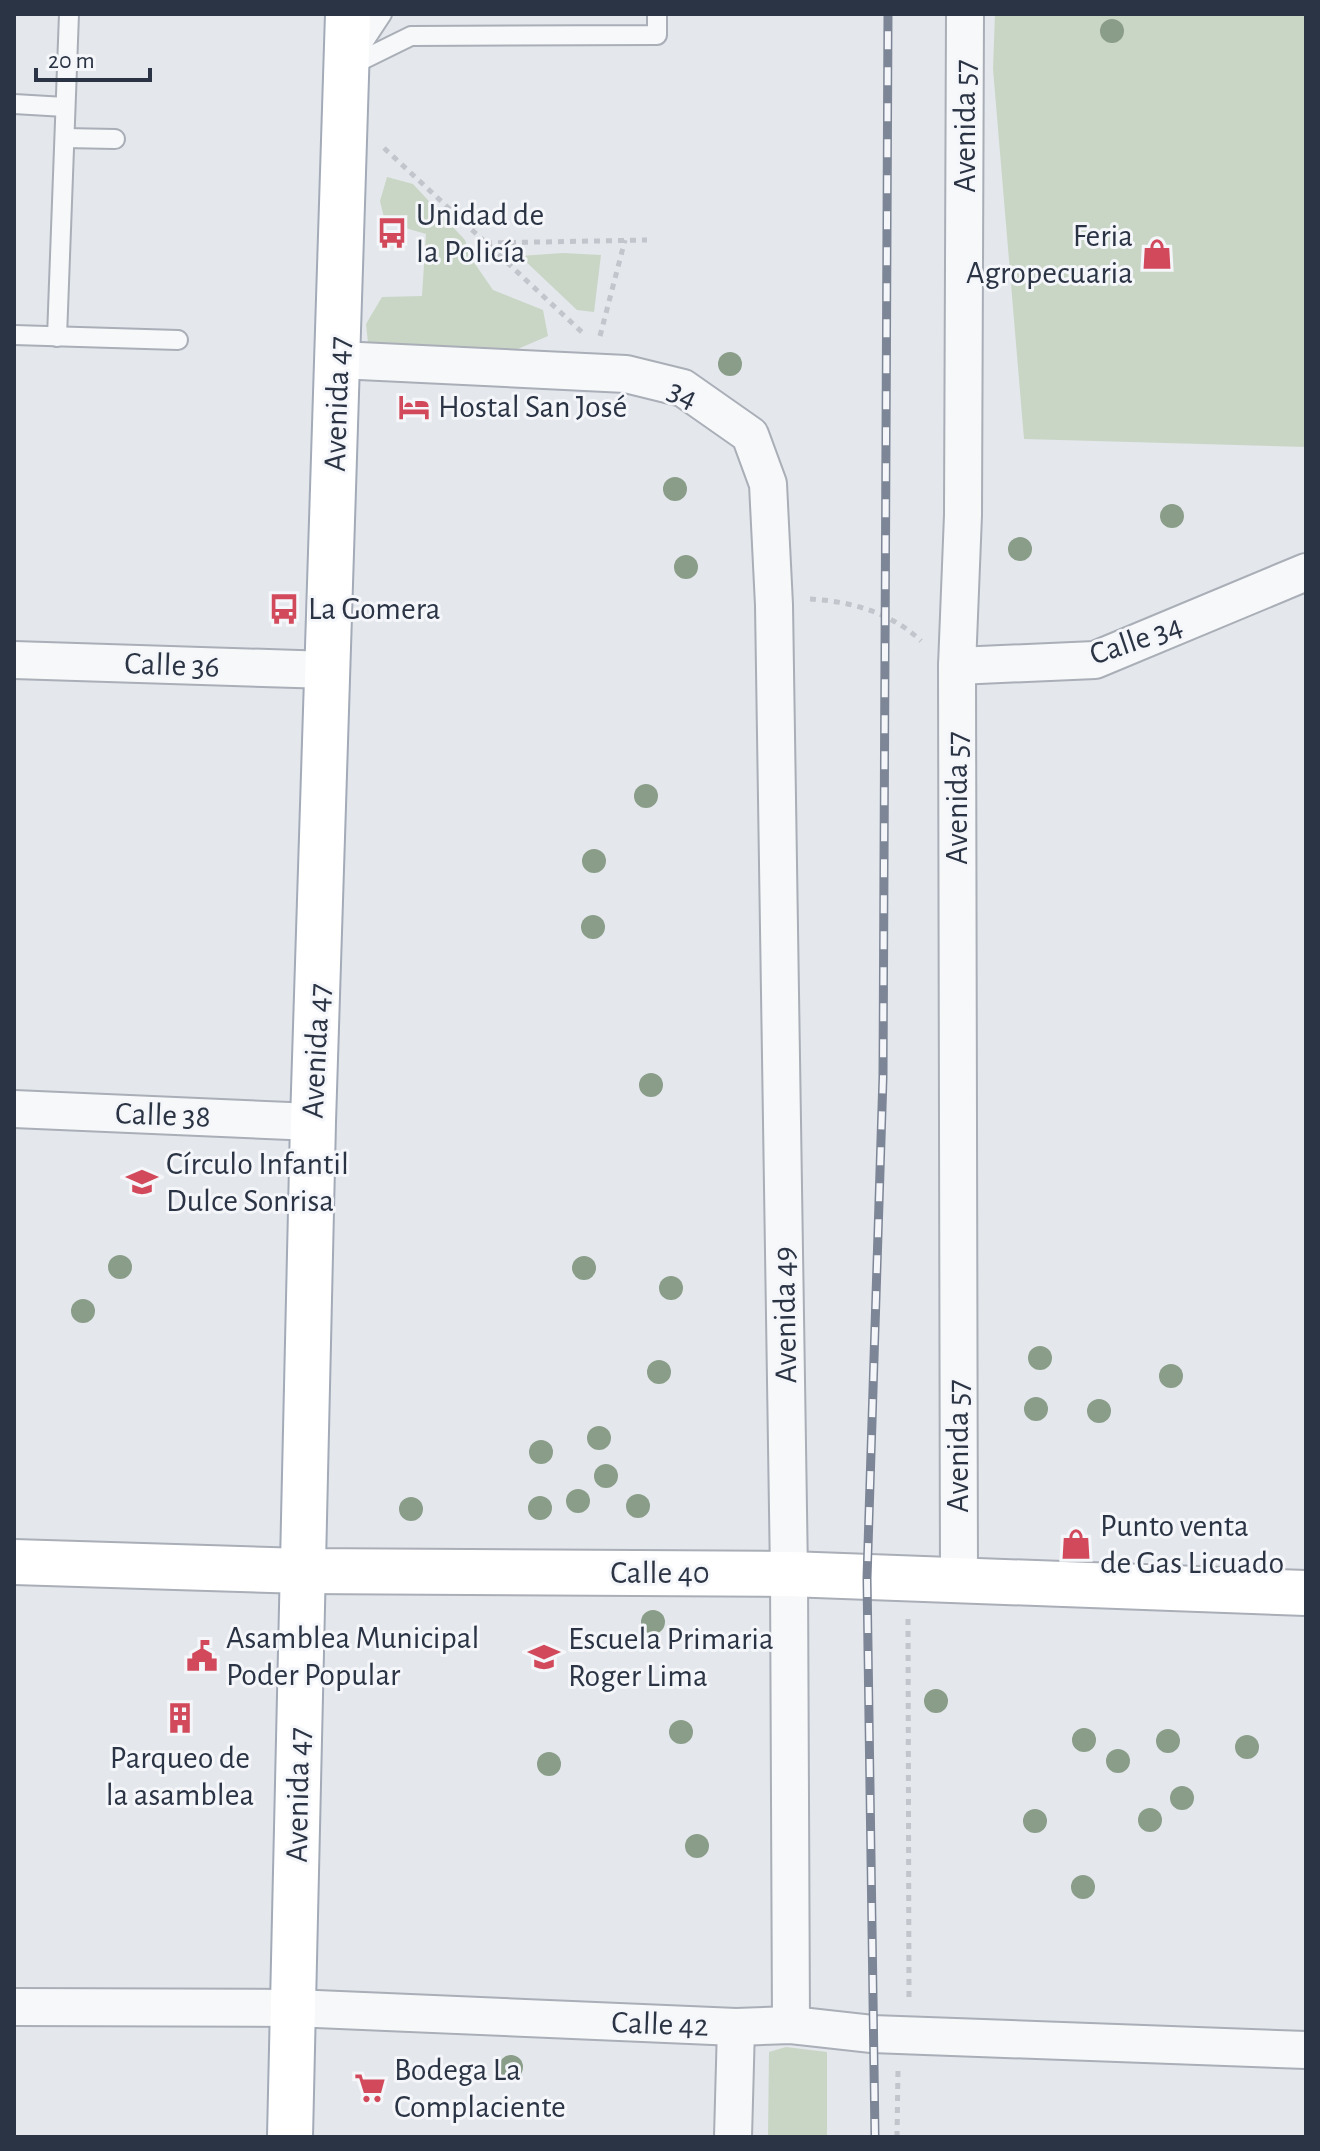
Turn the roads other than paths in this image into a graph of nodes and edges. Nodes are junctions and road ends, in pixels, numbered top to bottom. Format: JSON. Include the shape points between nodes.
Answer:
{"nodes":[{"id":1,"x":69,"y":14,"type":"edge"},
{"id":2,"x":348,"y":14,"type":"edge"},
{"id":3,"x":382,"y":14,"type":"edge"},
{"id":4,"x":657,"y":14,"type":"edge"},
{"id":5,"x":965,"y":14,"type":"edge"},
{"id":6,"x":346,"y":68,"type":"junction"},
{"id":7,"x":14,"y":104,"type":"edge"},
{"id":8,"x":65,"y":107,"type":"junction"},
{"id":9,"x":65,"y":138,"type":"junction"},
{"id":10,"x":115,"y":139,"type":"dead end"},
{"id":11,"x":14,"y":335,"type":"edge"},
{"id":12,"x":57,"y":337,"type":"junction"},
{"id":13,"x":178,"y":340,"type":"dead end"},
{"id":14,"x":339,"y":360,"type":"junction"},
{"id":15,"x":1306,"y":572,"type":"edge"},
{"id":16,"x":773,"y":595,"type":"joint"},
{"id":17,"x":14,"y":660,"type":"edge"},
{"id":18,"x":329,"y":670,"type":"junction"},
{"id":19,"x":957,"y":674,"type":"junction"},
{"id":20,"x":14,"y":1109,"type":"edge"},
{"id":21,"x":313,"y":1122,"type":"junction"},
{"id":22,"x":14,"y":1562,"type":"edge"},
{"id":23,"x":303,"y":1571,"type":"junction"},
{"id":24,"x":789,"y":1574,"type":"junction"},
{"id":25,"x":959,"y":1583,"type":"junction"},
{"id":26,"x":1306,"y":1593,"type":"edge"},
{"id":27,"x":14,"y":2007,"type":"edge"},
{"id":28,"x":293,"y":2008,"type":"junction"},
{"id":29,"x":791,"y":2025,"type":"junction"},
{"id":30,"x":736,"y":2027,"type":"junction"},
{"id":31,"x":1306,"y":2050,"type":"edge"},
{"id":32,"x":290,"y":2137,"type":"edge"},
{"id":33,"x":733,"y":2137,"type":"edge"}],
"edges":[{"from":1,"to":8,"type":"lane"},
{"from":2,"to":6,"type":"main road","name":"Avenida 47"},
{"from":3,"to":6,"type":"lane"},
{"from":4,"to":6,"type":"lane","via":[[657,35],[411,36]]},
{"from":5,"to":19,"type":"street","name":"Avenida 57","via":[[963,515]]},
{"from":6,"to":14,"type":"main road","name":"Avenida 47"},
{"from":7,"to":8,"type":"lane"},
{"from":8,"to":9,"type":"lane"},
{"from":9,"to":10,"type":"lane"},
{"from":9,"to":12,"type":"lane"},
{"from":11,"to":12,"type":"lane"},
{"from":12,"to":13,"type":"lane"},
{"from":14,"to":16,"type":"street","name":"34","via":[[626,374],[683,388],[750,435],[768,484]]},
{"from":14,"to":18,"type":"main road","name":"Avenida 47"},
{"from":15,"to":19,"type":"street","name":"Calle 34","via":[[1095,660]]},
{"from":16,"to":24,"type":"street","name":"Avenida 49"},
{"from":17,"to":18,"type":"street","name":"Calle 36"},
{"from":18,"to":21,"type":"main road","name":"Avenida 47"},
{"from":19,"to":25,"type":"street","name":"Avenida 57"},
{"from":20,"to":21,"type":"street","name":"Calle 38"},
{"from":21,"to":23,"type":"main road","name":"Avenida 47"},
{"from":22,"to":23,"type":"main road","name":"Calle 40"},
{"from":23,"to":24,"type":"main road","name":"Calle 40"},
{"from":23,"to":28,"type":"main road","name":"Avenida 47"},
{"from":24,"to":25,"type":"main road","name":"Calle 40"},
{"from":24,"to":29,"type":"street","name":"Avenida 49"},
{"from":25,"to":26,"type":"main road","name":"Calle 40"},
{"from":27,"to":28,"type":"street","name":"Calle 42"},
{"from":28,"to":30,"type":"street","name":"Calle 42"},
{"from":28,"to":32,"type":"main road","name":"Avenida 47"},
{"from":29,"to":30,"type":"street","name":"Calle 42"},
{"from":29,"to":31,"type":"street","name":"Calle 42"},
{"from":30,"to":33,"type":"street"}]}
